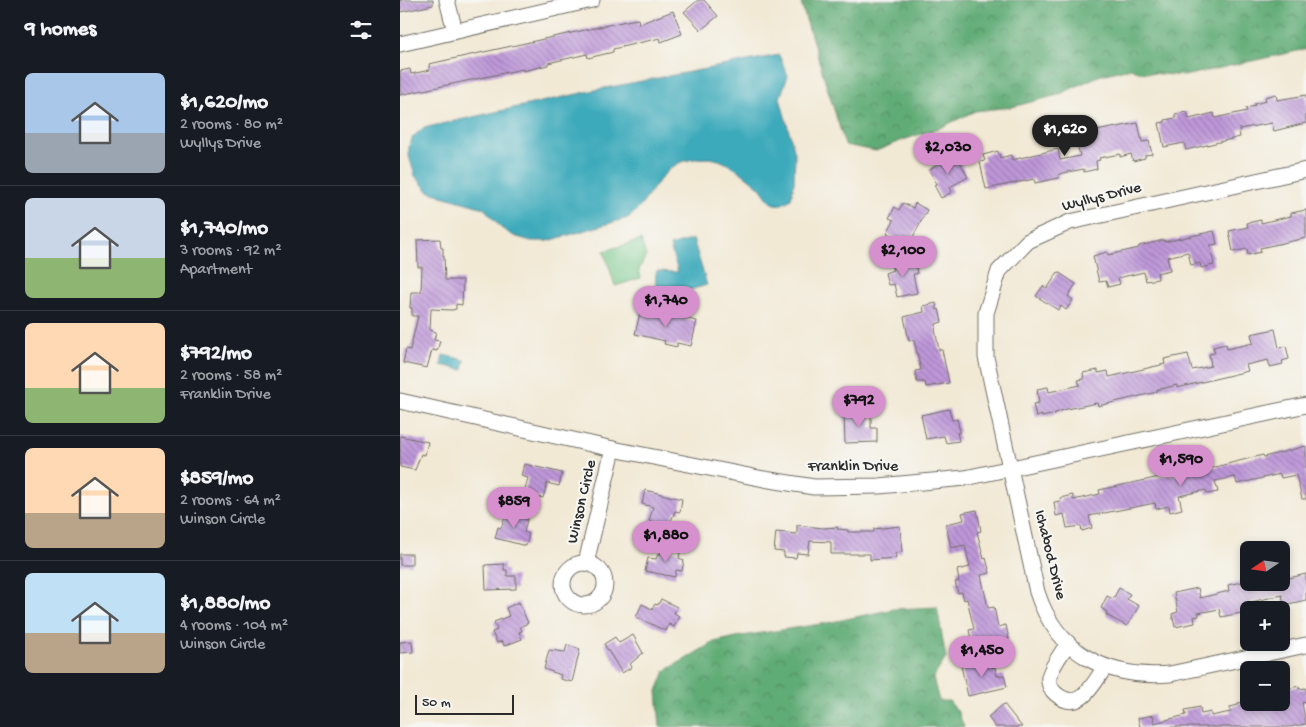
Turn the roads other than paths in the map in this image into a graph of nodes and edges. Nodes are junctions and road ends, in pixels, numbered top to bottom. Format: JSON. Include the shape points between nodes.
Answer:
{"nodes":[{"id":1,"x":447,"y":0,"type":"edge"},
{"id":2,"x":592,"y":0,"type":"edge"},
{"id":3,"x":455,"y":31,"type":"junction"},
{"id":4,"x":400,"y":44,"type":"edge"},
{"id":5,"x":1306,"y":170,"type":"edge"},
{"id":6,"x":400,"y":401,"type":"edge"},
{"id":7,"x":1306,"y":405,"type":"edge"},
{"id":8,"x":613,"y":449,"type":"junction"},
{"id":9,"x":1011,"y":468,"type":"junction"},
{"id":10,"x":586,"y":563,"type":"dead end"},
{"id":11,"x":1068,"y":643,"type":"junction"},
{"id":12,"x":1306,"y":645,"type":"edge"},
{"id":13,"x":1105,"y":667,"type":"junction"}],
"edges":[{"from":1,"to":3,"type":"street"},
{"from":2,"to":3,"type":"street"},
{"from":3,"to":4,"type":"street"},
{"from":5,"to":9,"type":"street","name":"Wyllys Drive","via":[[1070,222],[1023,246],[999,271],[986,313],[986,357]]},
{"from":6,"to":8,"type":"street","name":"Franklin Drive"},
{"from":7,"to":9,"type":"street","name":"Franklin Drive"},
{"from":8,"to":9,"type":"street","name":"Franklin Drive","via":[[814,487],[879,486],[966,478]]},
{"from":8,"to":10,"type":"street","name":"Winson Circle"},
{"from":9,"to":11,"type":"street","name":"Ichabod Drive","via":[[1037,592],[1049,619]]},
{"from":11,"to":13,"type":"street","name":"Ichabod Drive"},
{"from":11,"to":13,"type":"street","via":[[1049,680],[1054,694],[1071,701],[1082,698]]},
{"from":12,"to":13,"type":"street","name":"Ichabod Drive","via":[[1170,674],[1137,674]]}]}
